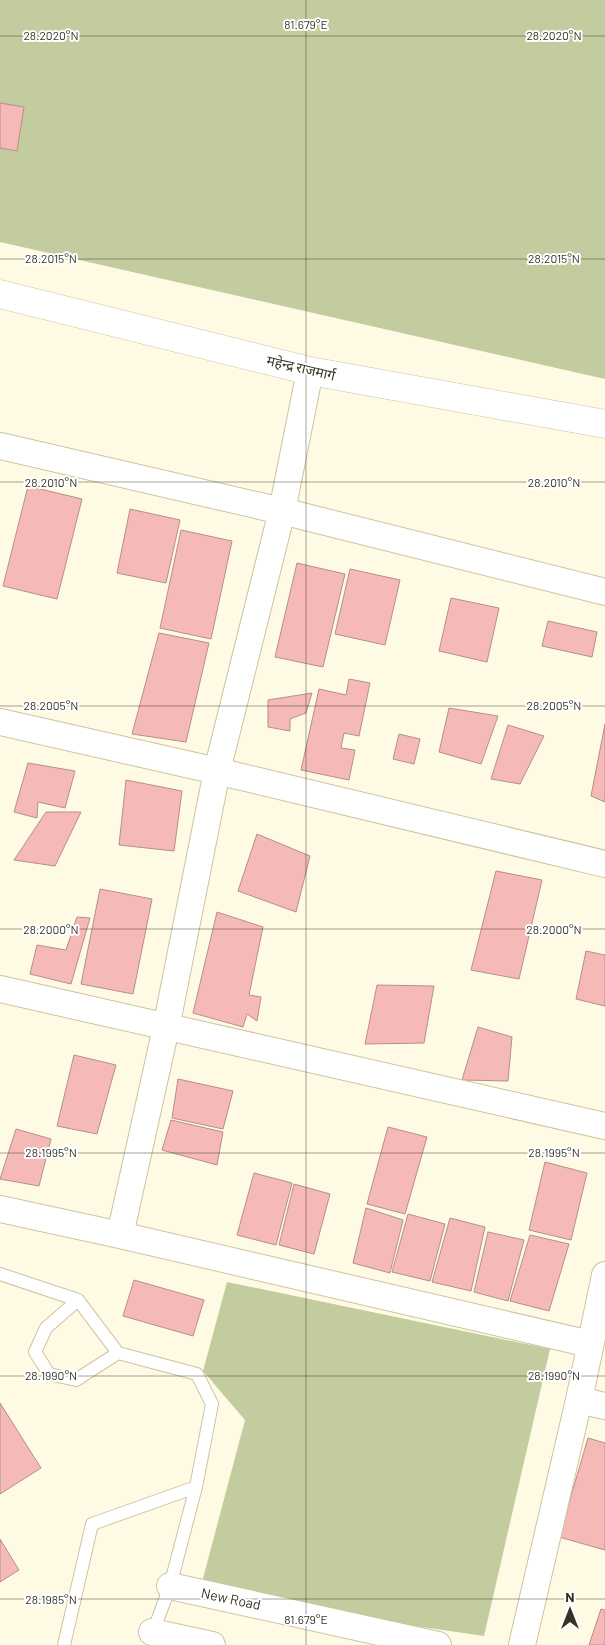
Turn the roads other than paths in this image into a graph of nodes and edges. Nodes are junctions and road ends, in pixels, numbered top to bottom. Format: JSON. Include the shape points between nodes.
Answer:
{"nodes":[{"id":1,"x":0,"y":294,"type":"edge"},
{"id":2,"x":310,"y":371,"type":"junction"},
{"id":3,"x":605,"y":424,"type":"edge"},
{"id":4,"x":0,"y":446,"type":"edge"},
{"id":5,"x":282,"y":510,"type":"junction"},
{"id":6,"x":605,"y":592,"type":"edge"},
{"id":7,"x":0,"y":722,"type":"edge"},
{"id":8,"x":217,"y":772,"type":"junction"},
{"id":9,"x":605,"y":864,"type":"edge"},
{"id":10,"x":0,"y":990,"type":"edge"},
{"id":11,"x":166,"y":1028,"type":"junction"},
{"id":12,"x":605,"y":1126,"type":"edge"},
{"id":13,"x":0,"y":1209,"type":"edge"},
{"id":14,"x":120,"y":1235,"type":"junction"},
{"id":15,"x":0,"y":1274,"type":"edge"},
{"id":16,"x":605,"y":1274,"type":"edge"},
{"id":17,"x":78,"y":1300,"type":"junction"},
{"id":18,"x":590,"y":1344,"type":"junction"},
{"id":19,"x":118,"y":1353,"type":"junction"},
{"id":20,"x":579,"y":1400,"type":"junction"},
{"id":21,"x":605,"y":1406,"type":"edge"},
{"id":22,"x":196,"y":1487,"type":"junction"},
{"id":23,"x":170,"y":1586,"type":"junction"},
{"id":24,"x":152,"y":1638,"type":"edge"},
{"id":25,"x":64,"y":1645,"type":"edge"},
{"id":26,"x":212,"y":1645,"type":"edge"},
{"id":27,"x":438,"y":1645,"type":"edge"},
{"id":28,"x":522,"y":1645,"type":"edge"}],
"edges":[{"from":1,"to":2,"type":"highway","name":"महेन्द्र राजमार्ग"},
{"from":2,"to":3,"type":"highway","name":"महेन्द्र राजमार्ग"},
{"from":2,"to":5,"type":"street"},
{"from":4,"to":5,"type":"street"},
{"from":5,"to":6,"type":"street"},
{"from":5,"to":8,"type":"street"},
{"from":7,"to":8,"type":"street"},
{"from":8,"to":9,"type":"street"},
{"from":8,"to":11,"type":"street"},
{"from":10,"to":11,"type":"street"},
{"from":11,"to":12,"type":"street"},
{"from":11,"to":14,"type":"street"},
{"from":13,"to":14,"type":"street"},
{"from":14,"to":18,"type":"street"},
{"from":15,"to":17,"type":"lane"},
{"from":16,"to":18,"type":"street"},
{"from":17,"to":19,"type":"lane"},
{"from":17,"to":19,"type":"lane","via":[[46,1328],[35,1352],[49,1374],[76,1380]]},
{"from":18,"to":20,"type":"street"},
{"from":19,"to":22,"type":"lane","via":[[197,1374],[212,1404]]},
{"from":20,"to":21,"type":"street"},
{"from":20,"to":28,"type":"street"},
{"from":22,"to":23,"type":"lane"},
{"from":22,"to":25,"type":"lane","via":[[92,1524]]},
{"from":23,"to":24,"type":"lane"},
{"from":23,"to":27,"type":"street","name":"New Road"},
{"from":24,"to":26,"type":"street"}]}
